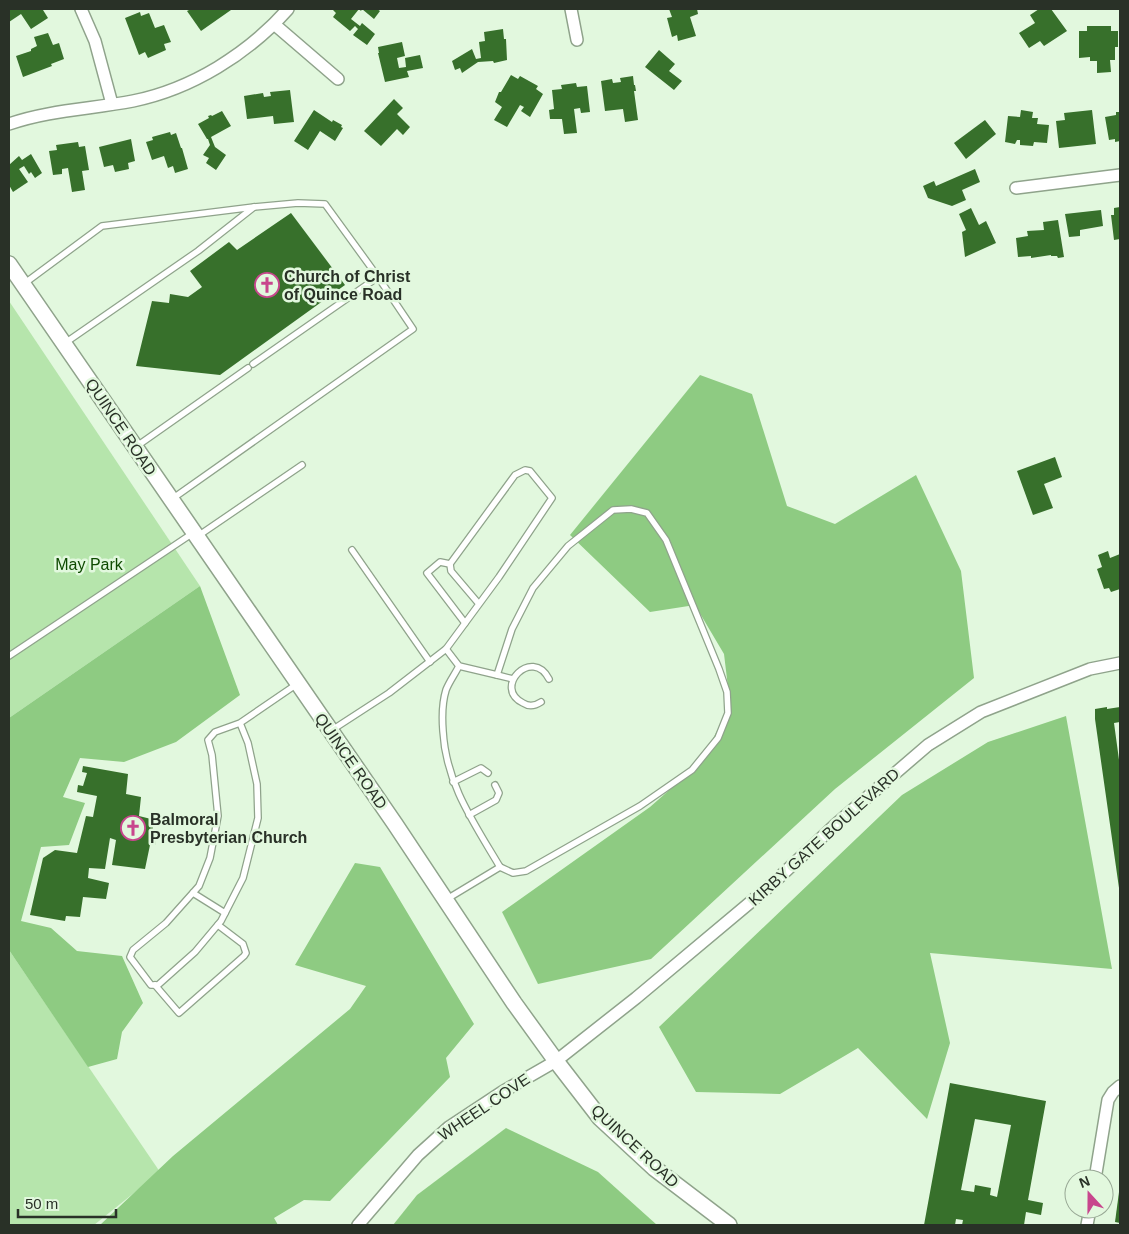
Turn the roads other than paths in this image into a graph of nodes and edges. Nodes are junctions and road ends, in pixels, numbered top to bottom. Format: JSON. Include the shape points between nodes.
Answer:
{"nodes":[{"id":1,"x":81,"y":9,"type":"edge"},
{"id":2,"x":288,"y":9,"type":"edge"},
{"id":3,"x":570,"y":9,"type":"edge"},
{"id":4,"x":274,"y":24,"type":"junction"},
{"id":5,"x":578,"y":40,"type":"dead end"},
{"id":6,"x":338,"y":79,"type":"dead end"},
{"id":7,"x":112,"y":104,"type":"junction"},
{"id":8,"x":9,"y":124,"type":"edge"},
{"id":9,"x":1120,"y":175,"type":"edge"},
{"id":10,"x":1016,"y":188,"type":"dead end"},
{"id":11,"x":254,"y":207,"type":"junction"},
{"id":12,"x":9,"y":264,"type":"edge"},
{"id":13,"x":378,"y":277,"type":"junction"},
{"id":14,"x":23,"y":284,"type":"junction"},
{"id":15,"x":64,"y":344,"type":"junction"},
{"id":16,"x":135,"y":448,"type":"junction"},
{"id":17,"x":302,"y":465,"type":"dead end"},
{"id":18,"x":171,"y":500,"type":"junction"},
{"id":19,"x":195,"y":535,"type":"junction"},
{"id":20,"x":352,"y":550,"type":"dead end"},
{"id":21,"x":450,"y":564,"type":"junction"},
{"id":22,"x":479,"y":604,"type":"junction"},
{"id":23,"x":465,"y":623,"type":"junction"},
{"id":24,"x":446,"y":649,"type":"junction"},
{"id":25,"x":9,"y":656,"type":"edge"},
{"id":26,"x":430,"y":662,"type":"junction"},
{"id":27,"x":1120,"y":663,"type":"edge"},
{"id":28,"x":459,"y":666,"type":"junction"},
{"id":29,"x":497,"y":675,"type":"junction"},
{"id":30,"x":513,"y":679,"type":"junction"},
{"id":31,"x":549,"y":679,"type":"dead end"},
{"id":32,"x":298,"y":684,"type":"junction"},
{"id":33,"x":541,"y":702,"type":"dead end"},
{"id":34,"x":240,"y":723,"type":"junction"},
{"id":35,"x":330,"y":731,"type":"junction"},
{"id":36,"x":488,"y":773,"type":"dead end"},
{"id":37,"x":453,"y":782,"type":"junction"},
{"id":38,"x":495,"y":785,"type":"dead end"},
{"id":39,"x":469,"y":816,"type":"junction"},
{"id":40,"x":500,"y":867,"type":"junction"},
{"id":41,"x":193,"y":893,"type":"junction"},
{"id":42,"x":445,"y":900,"type":"junction"},
{"id":43,"x":226,"y":913,"type":"junction"},
{"id":44,"x":218,"y":925,"type":"junction"},
{"id":45,"x":155,"y":985,"type":"junction"},
{"id":46,"x":556,"y":1061,"type":"junction"},
{"id":47,"x":1120,"y":1086,"type":"edge"},
{"id":48,"x":1097,"y":1169,"type":"edge"},
{"id":49,"x":358,"y":1225,"type":"edge"},
{"id":50,"x":729,"y":1225,"type":"edge"}],
"edges":[{"from":1,"to":7,"type":"street","via":[[93,36]]},
{"from":2,"to":4,"type":"street"},
{"from":3,"to":5,"type":"street"},
{"from":4,"to":6,"type":"street"},
{"from":4,"to":7,"type":"street","via":[[229,60],[198,78],[153,95]]},
{"from":7,"to":8,"type":"street"},
{"from":9,"to":10,"type":"street"},
{"from":11,"to":13,"type":"lane","via":[[325,204]]},
{"from":11,"to":14,"type":"lane","via":[[102,226]]},
{"from":11,"to":15,"type":"lane","via":[[198,251]]},
{"from":12,"to":14,"type":"main road","name":"QUINCE ROAD"},
{"from":13,"to":16,"type":"lane"},
{"from":13,"to":18,"type":"lane","via":[[413,329]]},
{"from":14,"to":15,"type":"main road","name":"QUINCE ROAD"},
{"from":15,"to":16,"type":"main road","name":"QUINCE ROAD"},
{"from":16,"to":18,"type":"main road","name":"QUINCE ROAD"},
{"from":17,"to":19,"type":"lane"},
{"from":18,"to":19,"type":"main road","name":"QUINCE ROAD"},
{"from":19,"to":25,"type":"lane"},
{"from":19,"to":32,"type":"main road","name":"QUINCE ROAD"},
{"from":20,"to":26,"type":"lane"},
{"from":21,"to":22,"type":"lane","via":[[451,571]]},
{"from":21,"to":22,"type":"lane","via":[[515,475],[530,471],[552,498]]},
{"from":21,"to":23,"type":"lane","via":[[440,562],[427,573]]},
{"from":22,"to":23,"type":"lane"},
{"from":23,"to":24,"type":"lane"},
{"from":24,"to":26,"type":"lane"},
{"from":24,"to":28,"type":"lane"},
{"from":26,"to":35,"type":"lane"},
{"from":27,"to":46,"type":"street","name":"KIRBY GATE BOULEVARD","via":[[1090,669],[981,712],[928,745],[834,825],[771,886]]},
{"from":28,"to":29,"type":"lane"},
{"from":28,"to":37,"type":"lane","via":[[446,689],[442,715],[444,748]]},
{"from":29,"to":30,"type":"lane"},
{"from":29,"to":40,"type":"lane","via":[[512,629],[534,588],[568,546],[613,510],[631,509],[647,513],[666,540],[727,692],[728,713],[718,738],[692,770],[640,806],[526,871],[513,873]]},
{"from":30,"to":31,"type":"lane","via":[[521,670],[533,667],[544,672]]},
{"from":30,"to":33,"type":"lane","via":[[512,692],[520,702],[533,706]]},
{"from":32,"to":34,"type":"lane"},
{"from":32,"to":35,"type":"main road","name":"QUINCE ROAD"},
{"from":34,"to":41,"type":"lane","via":[[215,732],[208,740],[218,816],[210,858]]},
{"from":34,"to":43,"type":"lane","via":[[248,743],[256,784],[258,818],[242,878]]},
{"from":35,"to":42,"type":"main road","name":"QUINCE ROAD"},
{"from":36,"to":37,"type":"lane","via":[[480,768]]},
{"from":37,"to":39,"type":"lane"},
{"from":38,"to":39,"type":"lane","via":[[499,793],[496,800]]},
{"from":39,"to":40,"type":"lane"},
{"from":40,"to":42,"type":"lane"},
{"from":41,"to":43,"type":"lane"},
{"from":41,"to":45,"type":"lane","via":[[166,923],[133,950],[130,958],[151,985]]},
{"from":42,"to":46,"type":"main road","name":"QUINCE ROAD"},
{"from":43,"to":44,"type":"lane"},
{"from":44,"to":45,"type":"lane","via":[[195,952]]},
{"from":44,"to":45,"type":"lane","via":[[243,944],[244,956],[179,1013]]},
{"from":46,"to":49,"type":"street","name":"WHEEL COVE","via":[[450,1127],[418,1155]]},
{"from":46,"to":50,"type":"main road","name":"QUINCE ROAD","via":[[600,1118],[654,1168]]},
{"from":47,"to":48,"type":"street","via":[[1108,1100]]}]}
